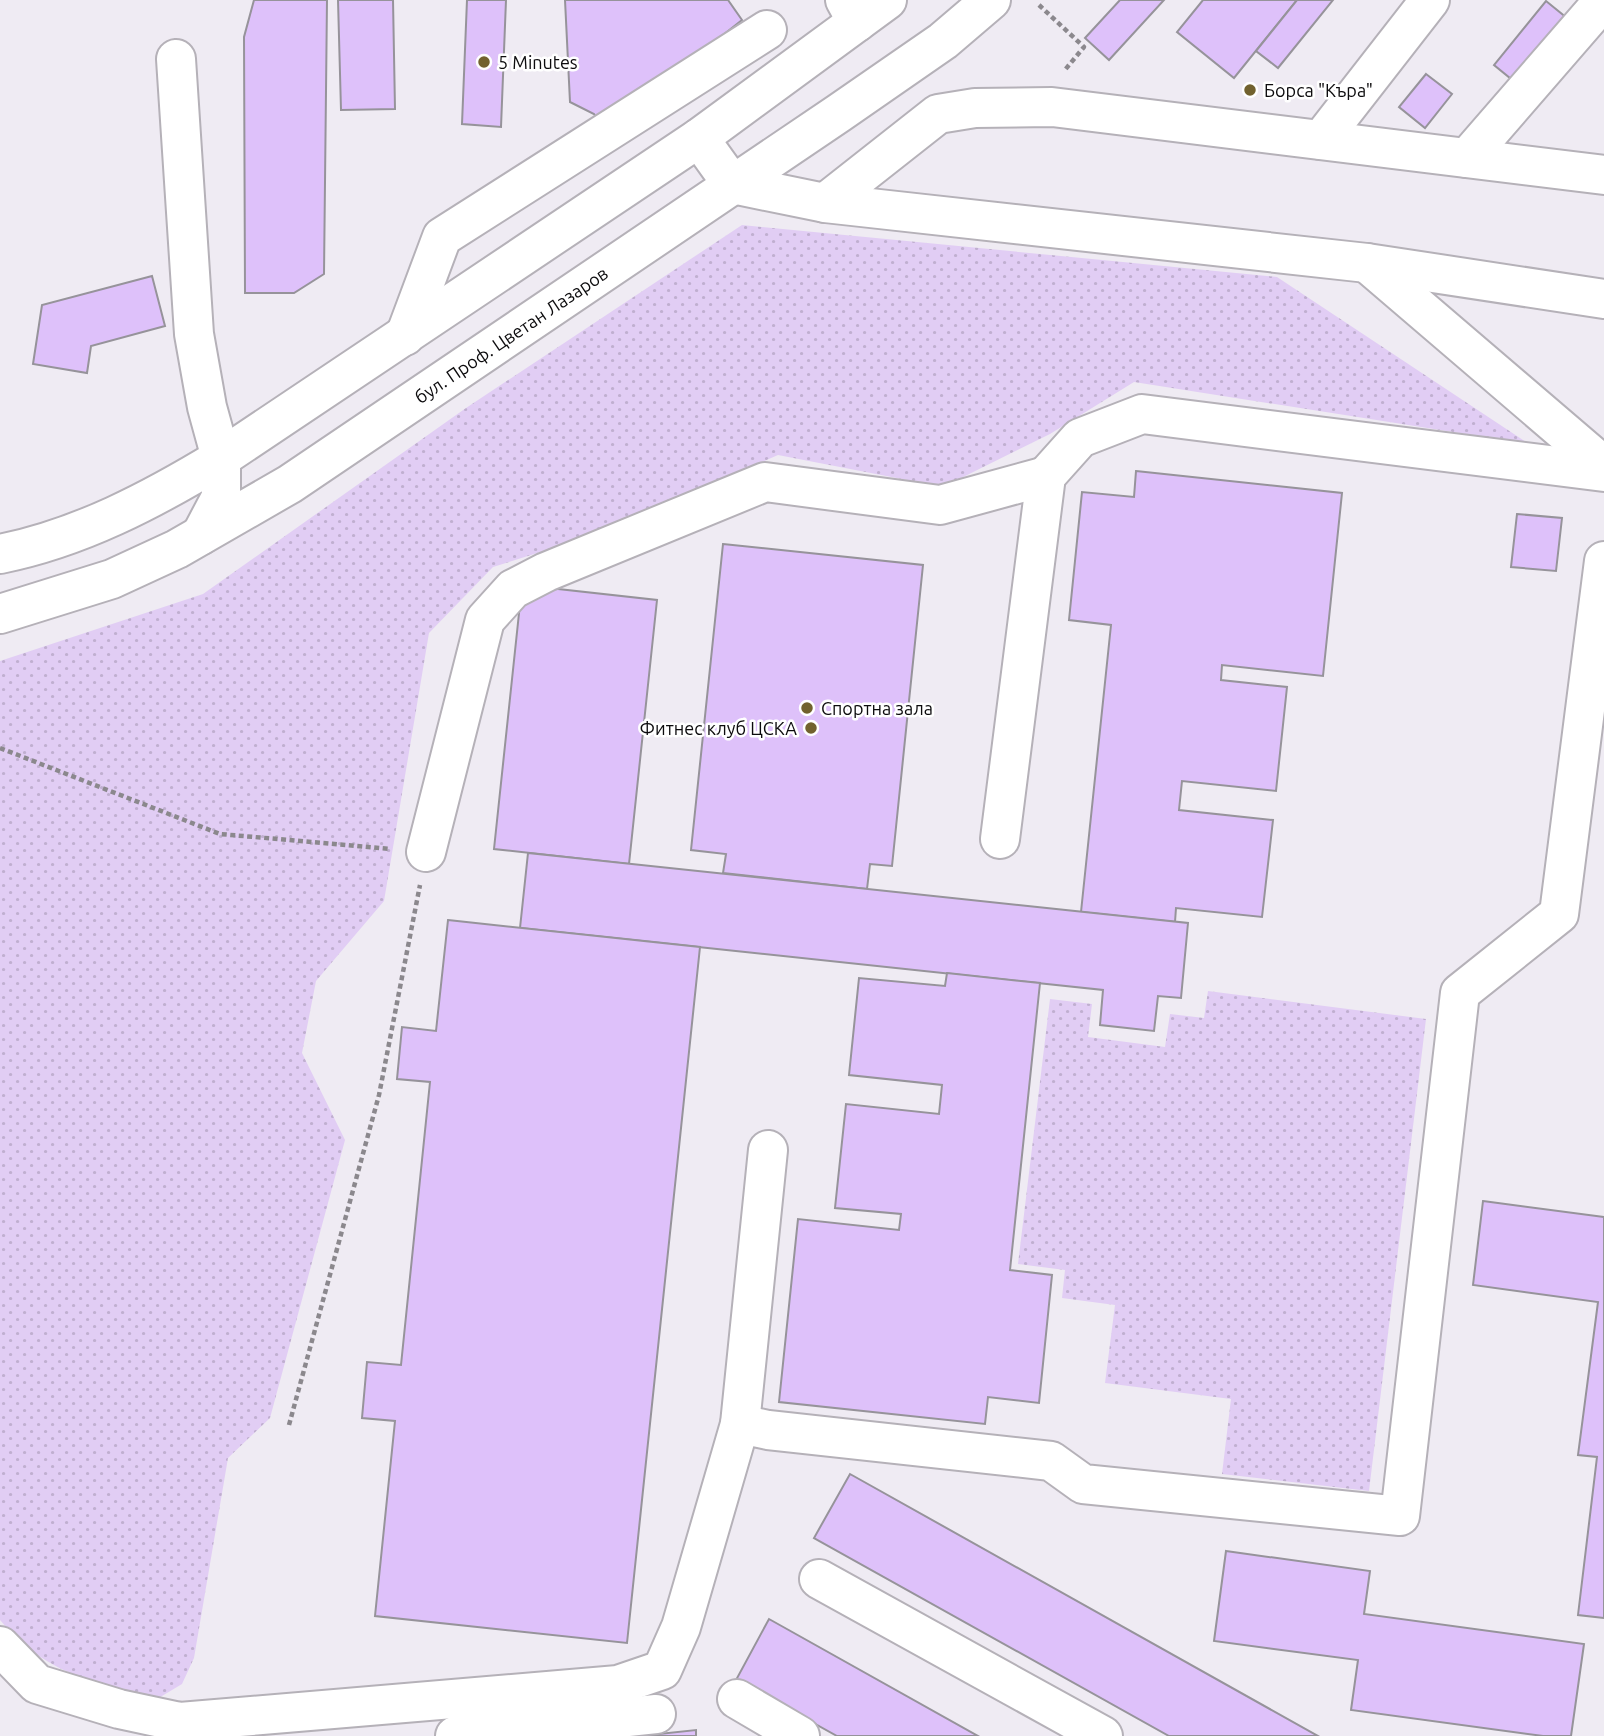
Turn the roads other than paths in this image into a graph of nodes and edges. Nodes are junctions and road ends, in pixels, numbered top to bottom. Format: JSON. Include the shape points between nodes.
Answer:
{"nodes":[{"id":1,"x":990,"y":0,"type":"edge"},
{"id":2,"x":1430,"y":0,"type":"edge"},
{"id":3,"x":1604,"y":0,"type":"edge"},
{"id":4,"x":863,"y":7,"type":"edge"},
{"id":5,"x":767,"y":30,"type":"dead end"},
{"id":6,"x":176,"y":59,"type":"dead end"},
{"id":7,"x":699,"y":138,"type":"junction"},
{"id":8,"x":1321,"y":140,"type":"junction"},
{"id":9,"x":1466,"y":158,"type":"junction"},
{"id":10,"x":1604,"y":175,"type":"edge"},
{"id":11,"x":732,"y":184,"type":"junction"},
{"id":12,"x":825,"y":203,"type":"junction"},
{"id":13,"x":1367,"y":263,"type":"junction"},
{"id":14,"x":1604,"y":299,"type":"edge"},
{"id":15,"x":405,"y":336,"type":"junction"},
{"id":16,"x":221,"y":458,"type":"junction"},
{"id":17,"x":1604,"y":466,"type":"edge"},
{"id":18,"x":1604,"y":472,"type":"edge"},
{"id":19,"x":1046,"y":476,"type":"junction"},
{"id":20,"x":201,"y":535,"type":"junction"},
{"id":21,"x":0,"y":554,"type":"edge"},
{"id":22,"x":1604,"y":561,"type":"edge"},
{"id":23,"x":0,"y":614,"type":"edge"},
{"id":24,"x":1000,"y":839,"type":"dead end"},
{"id":25,"x":426,"y":852,"type":"road end"},
{"id":26,"x":768,"y":1150,"type":"dead end"},
{"id":27,"x":740,"y":1424,"type":"junction"},
{"id":28,"x":819,"y":1578,"type":"dead end"},
{"id":29,"x":0,"y":1646,"type":"edge"},
{"id":30,"x":737,"y":1699,"type":"dead end"},
{"id":31,"x":656,"y":1714,"type":"dead end"},
{"id":32,"x":455,"y":1736,"type":"edge"},
{"id":33,"x":800,"y":1736,"type":"edge"},
{"id":34,"x":1103,"y":1736,"type":"edge"}],
"edges":[{"from":1,"to":11,"type":"main road","name":"бул. Проф. Цветан Лазаров","via":[[943,41]]},
{"from":2,"to":8,"type":"main road"},
{"from":3,"to":9,"type":"main road"},
{"from":4,"to":7,"type":"main road"},
{"from":5,"to":15,"type":"main road","via":[[442,237]]},
{"from":6,"to":16,"type":"main road","via":[[194,334]]},
{"from":7,"to":11,"type":"main road"},
{"from":7,"to":15,"type":"main road"},
{"from":8,"to":9,"type":"main road"},
{"from":8,"to":12,"type":"main road","via":[[1052,107],[975,108],[938,114]]},
{"from":9,"to":10,"type":"main road"},
{"from":11,"to":12,"type":"main road"},
{"from":11,"to":20,"type":"main road","name":"бул. Проф. Цветан Лазаров","via":[[290,484]]},
{"from":12,"to":13,"type":"main road"},
{"from":13,"to":14,"type":"main road"},
{"from":13,"to":17,"type":"main road"},
{"from":15,"to":16,"type":"main road"},
{"from":16,"to":20,"type":"main road","via":[[221,498]]},
{"from":16,"to":21,"type":"main road","via":[[161,495],[92,527]]},
{"from":18,"to":19,"type":"main road","via":[[1142,414],[1080,438]]},
{"from":19,"to":24,"type":"main road"},
{"from":19,"to":25,"type":"main road","via":[[940,505],[765,482],[513,589],[485,620]]},
{"from":20,"to":23,"type":"main road","name":"бул. Проф. Цветан Лазаров","via":[[112,579]]},
{"from":22,"to":27,"type":"main road","via":[[1559,914],[1460,993],[1400,1516],[1083,1484],[1051,1461]]},
{"from":26,"to":27,"type":"main road"},
{"from":27,"to":29,"type":"main road","via":[[681,1627],[662,1670],[618,1685],[180,1722],[37,1684]]},
{"from":28,"to":34,"type":"main road"},
{"from":30,"to":33,"type":"main road"},
{"from":31,"to":32,"type":"main road"}]}
